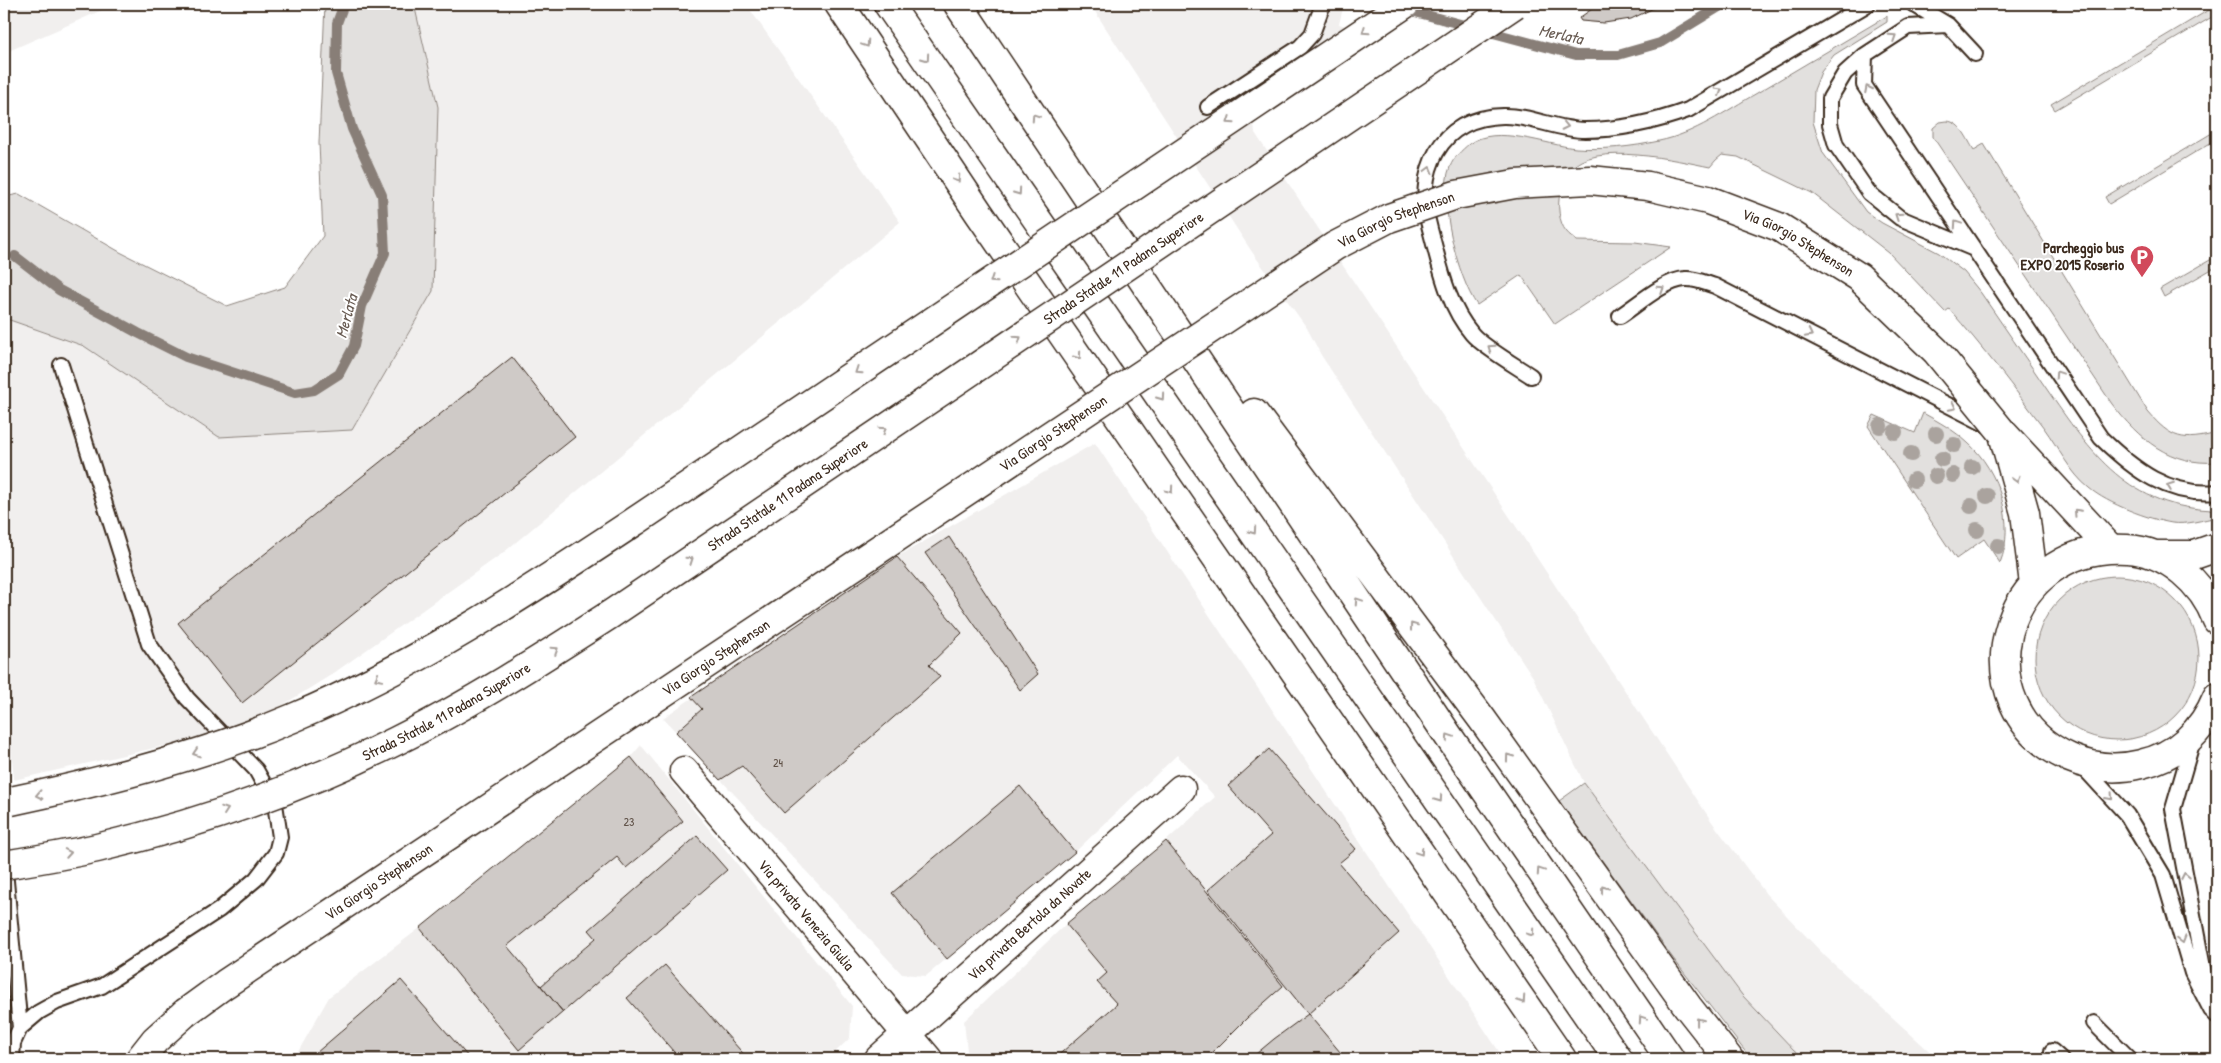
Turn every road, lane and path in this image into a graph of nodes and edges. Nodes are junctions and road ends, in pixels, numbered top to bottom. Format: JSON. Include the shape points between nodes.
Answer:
{"nodes":[{"id":1,"x":839,"y":4,"type":"edge"},
{"id":2,"x":888,"y":4,"type":"edge"},
{"id":3,"x":958,"y":4,"type":"edge"},
{"id":4,"x":1324,"y":4,"type":"edge"},
{"id":5,"x":1406,"y":4,"type":"edge"},
{"id":6,"x":1516,"y":4,"type":"edge"},
{"id":7,"x":1868,"y":4,"type":"edge"},
{"id":8,"x":1913,"y":4,"type":"edge"},
{"id":9,"x":1948,"y":25,"type":"junction"},
{"id":10,"x":1975,"y":54,"type":"dead end"},
{"id":11,"x":1865,"y":55,"type":"junction"},
{"id":12,"x":1208,"y":107,"type":"dead end"},
{"id":13,"x":1063,"y":158,"type":"junction"},
{"id":14,"x":1974,"y":249,"type":"junction"},
{"id":15,"x":1620,"y":316,"type":"dead end"},
{"id":16,"x":61,"y":365,"type":"dead end"},
{"id":17,"x":1531,"y":376,"type":"dead end"},
{"id":18,"x":2002,"y":432,"type":"junction"},
{"id":19,"x":2217,"y":492,"type":"edge"},
{"id":20,"x":2217,"y":547,"type":"edge"},
{"id":21,"x":2110,"y":548,"type":"junction"},
{"id":22,"x":2152,"y":555,"type":"junction"},
{"id":23,"x":2034,"y":584,"type":"junction"},
{"id":24,"x":2216,"y":614,"type":"edge"},
{"id":25,"x":2217,"y":697,"type":"edge"},
{"id":26,"x":2196,"y":732,"type":"junction"},
{"id":27,"x":2078,"y":761,"type":"junction"},
{"id":28,"x":684,"y":771,"type":"dead end"},
{"id":29,"x":1181,"y":789,"type":"dead end"},
{"id":30,"x":6,"y":802,"type":"edge"},
{"id":31,"x":8,"y":863,"type":"edge"},
{"id":32,"x":2214,"y":1013,"type":"edge"},
{"id":33,"x":2094,"y":1023,"type":"dead end"},
{"id":34,"x":20,"y":1028,"type":"junction"},
{"id":35,"x":907,"y":1035,"type":"junction"},
{"id":36,"x":12,"y":1059,"type":"edge"},
{"id":37,"x":140,"y":1059,"type":"edge"},
{"id":38,"x":879,"y":1059,"type":"edge"},
{"id":39,"x":928,"y":1059,"type":"edge"},
{"id":40,"x":1562,"y":1059,"type":"edge"},
{"id":41,"x":1618,"y":1059,"type":"edge"},
{"id":42,"x":1670,"y":1059,"type":"edge"},
{"id":43,"x":1729,"y":1059,"type":"edge"},
{"id":44,"x":2130,"y":1059,"type":"edge"}],
"edges":[{"from":1,"to":40,"type":"main road","one_way":true,"via":[[979,213]]},
{"from":2,"to":41,"type":"main road","one_way":true},
{"from":13,"to":3,"type":"main road","one_way":true},
{"from":4,"to":12,"type":"lane","via":[[1312,34],[1300,47]]},
{"from":5,"to":30,"type":"main road","one_way":true,"bridge":true,"via":[[640,518],[538,585],[421,655],[351,692],[242,739],[118,777]]},
{"from":31,"to":6,"type":"main road","name":"Strada Statale 11 Padana Superiore","one_way":true,"bridge":true,"via":[[97,848],[188,823],[261,798],[395,742],[510,679]]},
{"from":17,"to":7,"type":"lane","one_way":true,"via":[[1473,335],[1450,300],[1429,226],[1425,190],[1429,167],[1440,143],[1460,127],[1481,119],[1503,116],[1582,130],[1659,120],[1688,110]]},
{"from":8,"to":9,"type":"lane"},
{"from":9,"to":10,"type":"lane"},
{"from":11,"to":9,"type":"lane","one_way":true,"via":[[1908,27]]},
{"from":14,"to":11,"type":"lane","one_way":true,"via":[[1864,84]]},
{"from":14,"to":11,"type":"lane","one_way":true,"via":[[1900,218],[1868,193],[1836,145],[1830,124],[1830,98],[1845,73]]},
{"from":42,"to":13,"type":"main road","one_way":true,"via":[[1447,734]]},
{"from":43,"to":13,"type":"main road","one_way":true,"via":[[1688,1007],[1482,719]]},
{"from":19,"to":14,"type":"lane","one_way":true,"via":[[2204,494],[2174,488],[2141,474],[2101,438]]},
{"from":15,"to":18,"type":"lane","one_way":true,"via":[[1668,284],[1683,279],[1699,280]]},
{"from":16,"to":34,"type":"lane","via":[[149,644],[187,698],[256,770],[275,804],[280,837],[276,853],[256,880],[219,910],[102,986],[58,1002]]},
{"from":21,"to":18,"type":"main road","name":"Via Giorgio Stephenson","one_way":true},
{"from":18,"to":23,"type":"main road","name":"Via Giorgio Stephenson","one_way":true,"via":[[2025,513]]},
{"from":18,"to":37,"type":"main road","name":"Via Giorgio Stephenson","bridge":true,"via":[[1936,351],[1859,277],[1780,227],[1708,200],[1638,185],[1590,180],[1515,184],[1456,195],[1390,218],[1335,246],[225,984],[185,1013],[155,1040]]},
{"from":20,"to":22,"type":"main road","via":[[2194,555]]},
{"from":21,"to":22,"type":"main road","via":[[2132,549]]},
{"from":21,"to":23,"type":"main road","via":[[2068,558]]},
{"from":22,"to":24,"type":"main road","via":[[2173,564],[2189,577]]},
{"from":23,"to":27,"type":"main road","via":[[2018,607],[2008,634],[2006,662],[2010,688],[2015,704],[2031,728],[2052,748]]},
{"from":25,"to":26,"type":"main road"},
{"from":26,"to":27,"type":"main road","via":[[2162,758],[2134,766],[2105,767]]},
{"from":32,"to":26,"type":"lane","one_way":true,"via":[[2173,809]]},
{"from":27,"to":32,"type":"lane","one_way":true,"via":[[2127,815],[2163,875],[2192,973]]},
{"from":28,"to":35,"type":"main road","name":"Via privata Venezia Giulia"},
{"from":29,"to":35,"type":"main road","name":"Via privata Bertola da Novate"},
{"from":31,"to":34,"type":"lane"},
{"from":33,"to":44,"type":"lane"},
{"from":34,"to":36,"type":"lane","via":[[13,1043]]},
{"from":35,"to":38,"type":"main road","name":"Via privata Bertola da Novate"},
{"from":35,"to":39,"type":"main road","name":"Via privata Venezia Giulia"}]}
